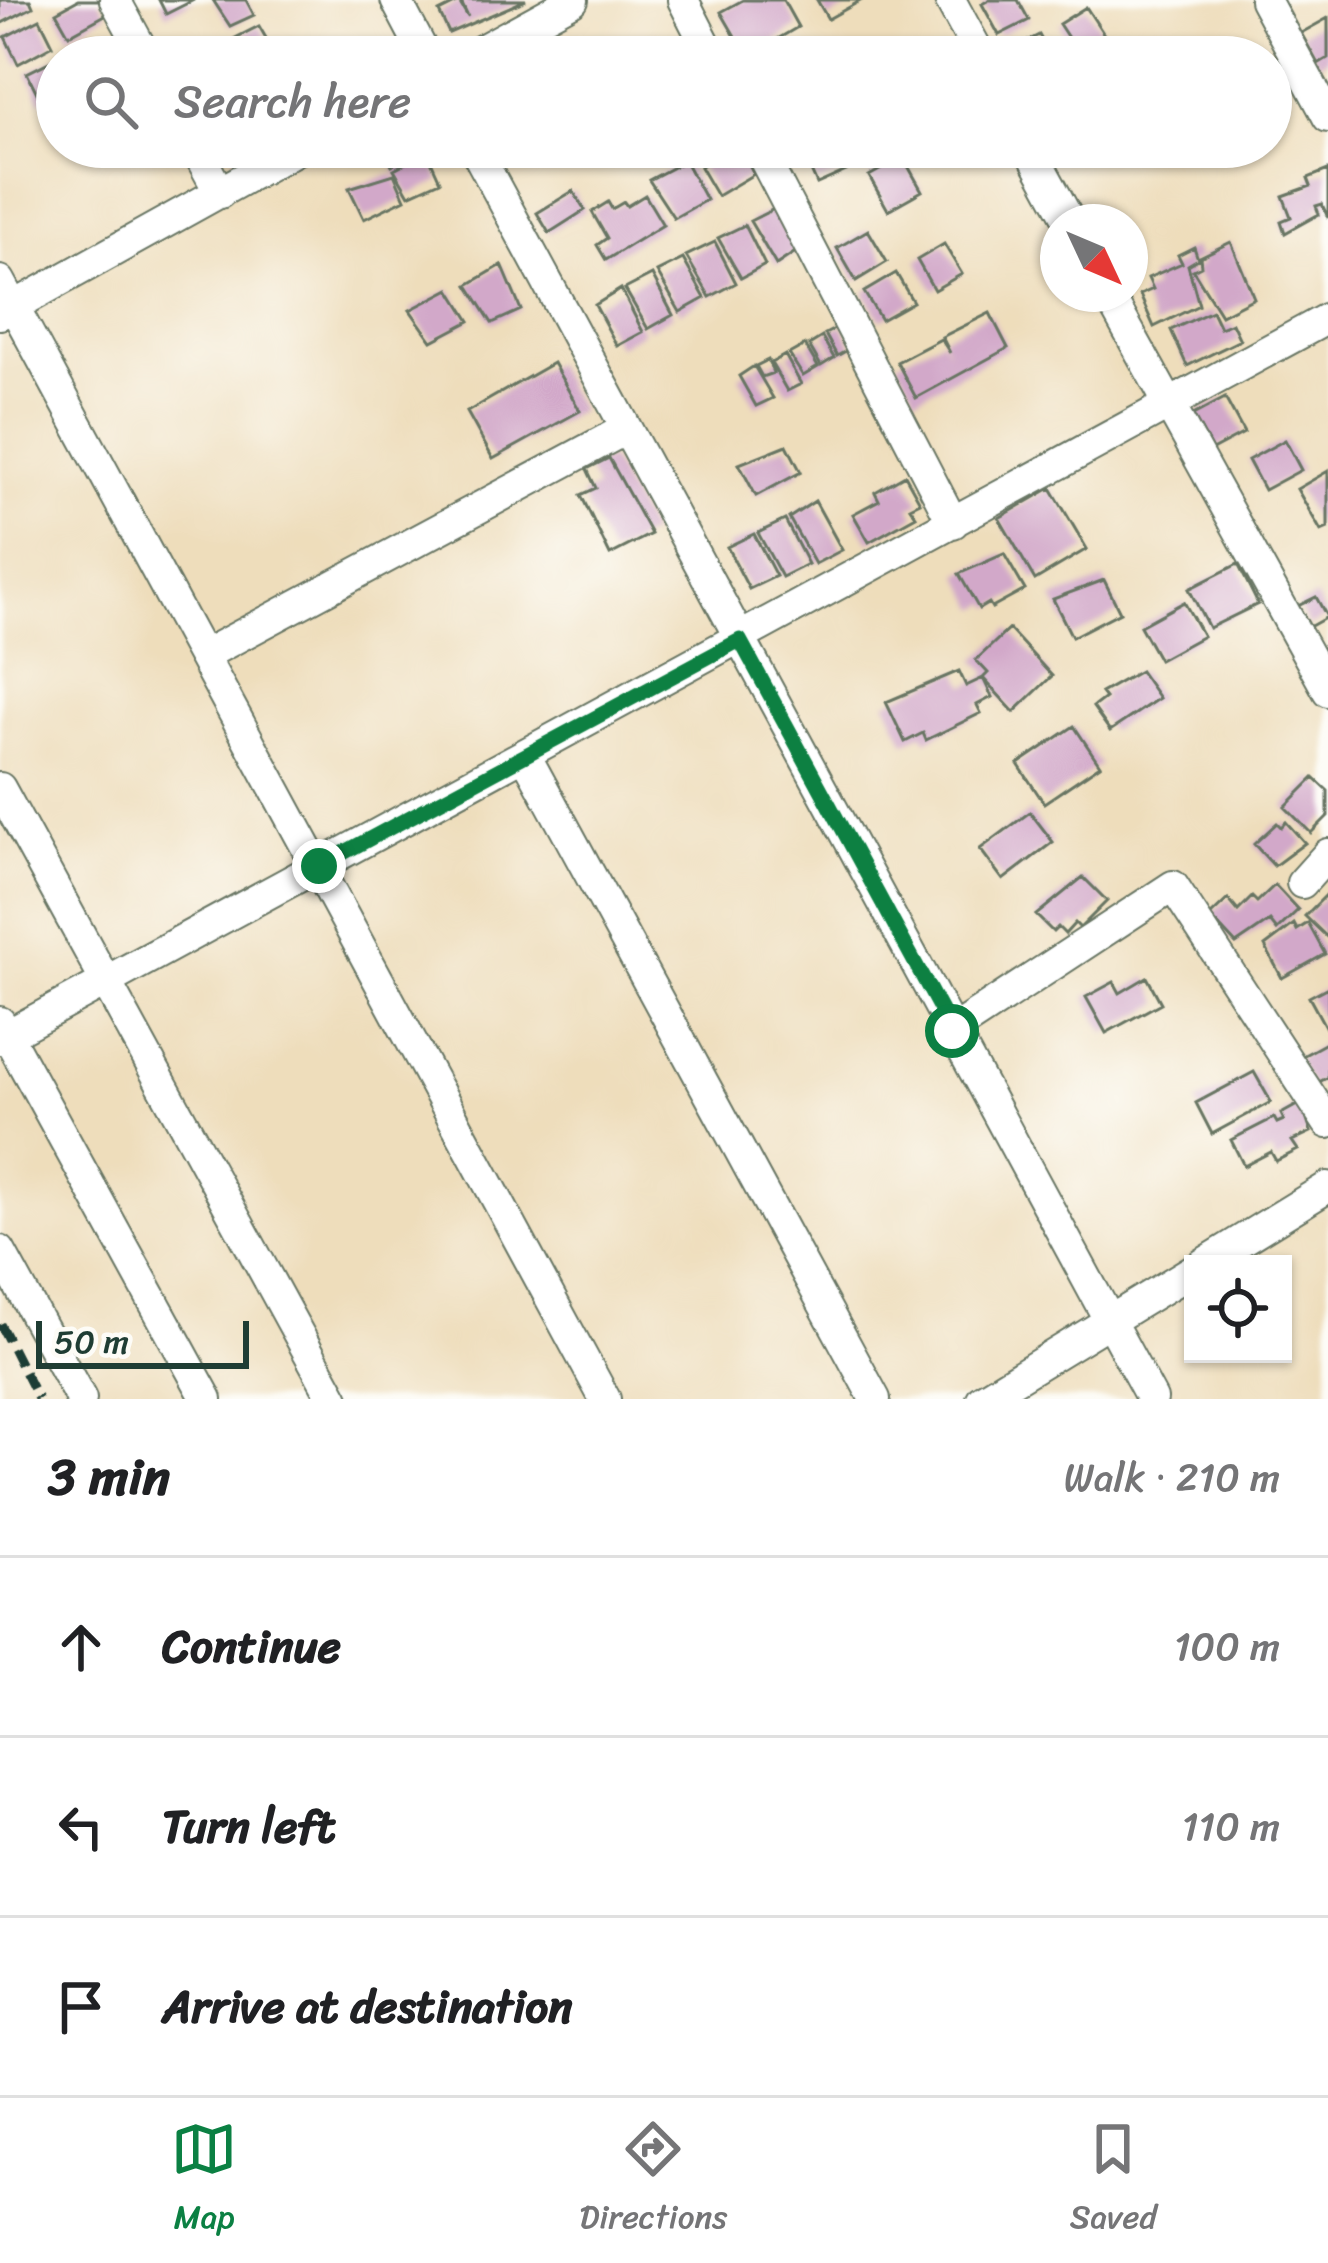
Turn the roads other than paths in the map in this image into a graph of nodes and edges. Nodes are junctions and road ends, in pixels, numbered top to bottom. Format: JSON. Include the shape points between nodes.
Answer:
{"nodes":[{"id":1,"x":115,"y":0,"type":"edge"},
{"id":2,"x":396,"y":0,"type":"edge"},
{"id":3,"x":573,"y":0,"type":"edge"},
{"id":4,"x":682,"y":0,"type":"edge"},
{"id":5,"x":950,"y":0,"type":"edge"},
{"id":6,"x":1265,"y":0,"type":"edge"},
{"id":7,"x":135,"y":36,"type":"edge"},
{"id":8,"x":415,"y":36,"type":"edge"},
{"id":9,"x":507,"y":36,"type":"edge"},
{"id":10,"x":701,"y":36,"type":"edge"},
{"id":11,"x":970,"y":36,"type":"edge"},
{"id":12,"x":1284,"y":36,"type":"edge"},
{"id":13,"x":1292,"y":50,"type":"edge"},
{"id":14,"x":1328,"y":117,"type":"edge"},
{"id":15,"x":206,"y":168,"type":"edge"},
{"id":16,"x":264,"y":168,"type":"edge"},
{"id":17,"x":485,"y":168,"type":"edge"},
{"id":18,"x":769,"y":168,"type":"edge"},
{"id":19,"x":1040,"y":168,"type":"edge"},
{"id":20,"x":220,"y":193,"type":"junction"},
{"id":21,"x":1060,"y":204,"type":"edge"},
{"id":22,"x":5,"y":300,"type":"edge"},
{"id":23,"x":1118,"y":312,"type":"edge"},
{"id":24,"x":1328,"y":318,"type":"edge"},
{"id":25,"x":1168,"y":405,"type":"junction"},
{"id":26,"x":626,"y":429,"type":"junction"},
{"id":27,"x":953,"y":523,"type":"junction"},
{"id":28,"x":740,"y":640,"type":"junction"},
{"id":29,"x":204,"y":655,"type":"junction"},
{"id":30,"x":1328,"y":691,"type":"edge"},
{"id":31,"x":525,"y":755,"type":"junction"},
{"id":32,"x":0,"y":788,"type":"edge"},
{"id":33,"x":1328,"y":854,"type":"edge"},
{"id":34,"x":319,"y":866,"type":"junction"},
{"id":35,"x":1302,"y":883,"type":"dead end"},
{"id":36,"x":104,"y":984,"type":"junction"},
{"id":37,"x":952,"y":1031,"type":"junction"},
{"id":38,"x":2,"y":1032,"type":"edge"},
{"id":39,"x":1328,"y":1124,"type":"edge"},
{"id":40,"x":1328,"y":1187,"type":"edge"},
{"id":41,"x":0,"y":1251,"type":"edge"},
{"id":42,"x":1218,"y":1255,"type":"edge"},
{"id":43,"x":1184,"y":1276,"type":"edge"},
{"id":44,"x":1110,"y":1322,"type":"junction"},
{"id":45,"x":81,"y":1399,"type":"edge"},
{"id":46,"x":207,"y":1399,"type":"edge"},
{"id":47,"x":334,"y":1399,"type":"edge"},
{"id":48,"x":604,"y":1399,"type":"edge"},
{"id":49,"x":875,"y":1399,"type":"edge"},
{"id":50,"x":982,"y":1399,"type":"edge"},
{"id":51,"x":1152,"y":1399,"type":"edge"}],
"edges":[{"from":1,"to":7,"type":"street"},
{"from":2,"to":8,"type":"street"},
{"from":3,"to":9,"type":"street"},
{"from":4,"to":10,"type":"street"},
{"from":5,"to":11,"type":"street"},
{"from":6,"to":12,"type":"street"},
{"from":13,"to":14,"type":"street"},
{"from":15,"to":20,"type":"street"},
{"from":16,"to":20,"type":"street"},
{"from":17,"to":26,"type":"street"},
{"from":18,"to":27,"type":"street"},
{"from":19,"to":21,"type":"street"},
{"from":20,"to":22,"type":"street"},
{"from":22,"to":29,"type":"street"},
{"from":23,"to":25,"type":"street"},
{"from":24,"to":25,"type":"street"},
{"from":25,"to":27,"type":"street"},
{"from":25,"to":30,"type":"street"},
{"from":26,"to":28,"type":"street"},
{"from":26,"to":29,"type":"street"},
{"from":27,"to":28,"type":"street"},
{"from":28,"to":31,"type":"street"},
{"from":28,"to":37,"type":"street"},
{"from":29,"to":34,"type":"street"},
{"from":31,"to":34,"type":"street"},
{"from":31,"to":49,"type":"street"},
{"from":32,"to":36,"type":"street"},
{"from":33,"to":35,"type":"street"},
{"from":34,"to":36,"type":"street"},
{"from":34,"to":48,"type":"street"},
{"from":36,"to":38,"type":"street"},
{"from":36,"to":47,"type":"street"},
{"from":37,"to":39,"type":"street","via":[[1173,886]]},
{"from":37,"to":44,"type":"street"},
{"from":38,"to":46,"type":"street"},
{"from":40,"to":42,"type":"street"},
{"from":41,"to":45,"type":"street"},
{"from":43,"to":44,"type":"street"},
{"from":44,"to":50,"type":"street"},
{"from":44,"to":51,"type":"street"}]}
